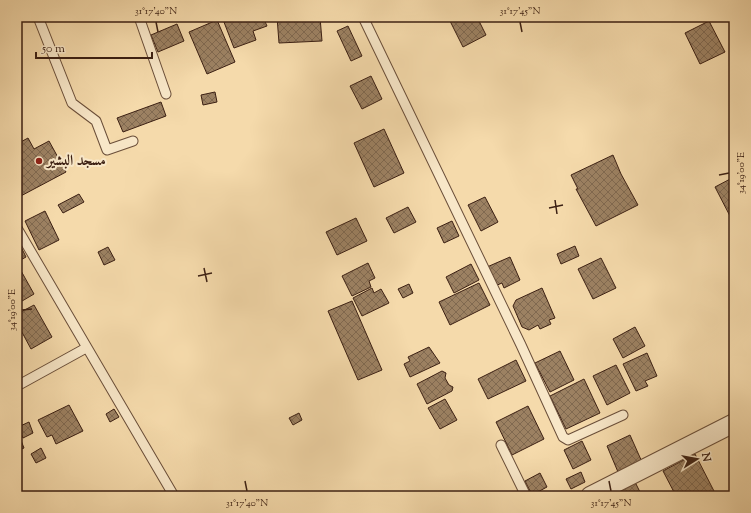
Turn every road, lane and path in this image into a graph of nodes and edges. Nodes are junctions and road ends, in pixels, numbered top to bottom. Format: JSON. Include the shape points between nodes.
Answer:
{"nodes":[{"id":1,"x":38,"y":17,"type":"edge"},
{"id":2,"x":139,"y":17,"type":"edge"},
{"id":3,"x":363,"y":17,"type":"edge"},
{"id":4,"x":166,"y":94,"type":"dead end"},
{"id":5,"x":133,"y":141,"type":"dead end"},
{"id":6,"x":17,"y":228,"type":"edge"},
{"id":7,"x":86,"y":348,"type":"junction"},
{"id":8,"x":17,"y":386,"type":"edge"},
{"id":9,"x":623,"y":415,"type":"dead end"},
{"id":10,"x":734,"y":423,"type":"edge"},
{"id":11,"x":501,"y":445,"type":"dead end"},
{"id":12,"x":174,"y":496,"type":"edge"},
{"id":13,"x":526,"y":496,"type":"edge"},
{"id":14,"x":590,"y":496,"type":"edge"}],
"edges":[{"from":1,"to":5,"type":"lane","via":[[72,103],[96,121],[107,150]]},
{"from":2,"to":4,"type":"lane"},
{"from":3,"to":9,"type":"lane","via":[[563,437],[568,440]]},
{"from":6,"to":7,"type":"lane"},
{"from":7,"to":8,"type":"lane"},
{"from":7,"to":12,"type":"lane"},
{"from":10,"to":14,"type":"street"},
{"from":11,"to":13,"type":"lane"}]}
